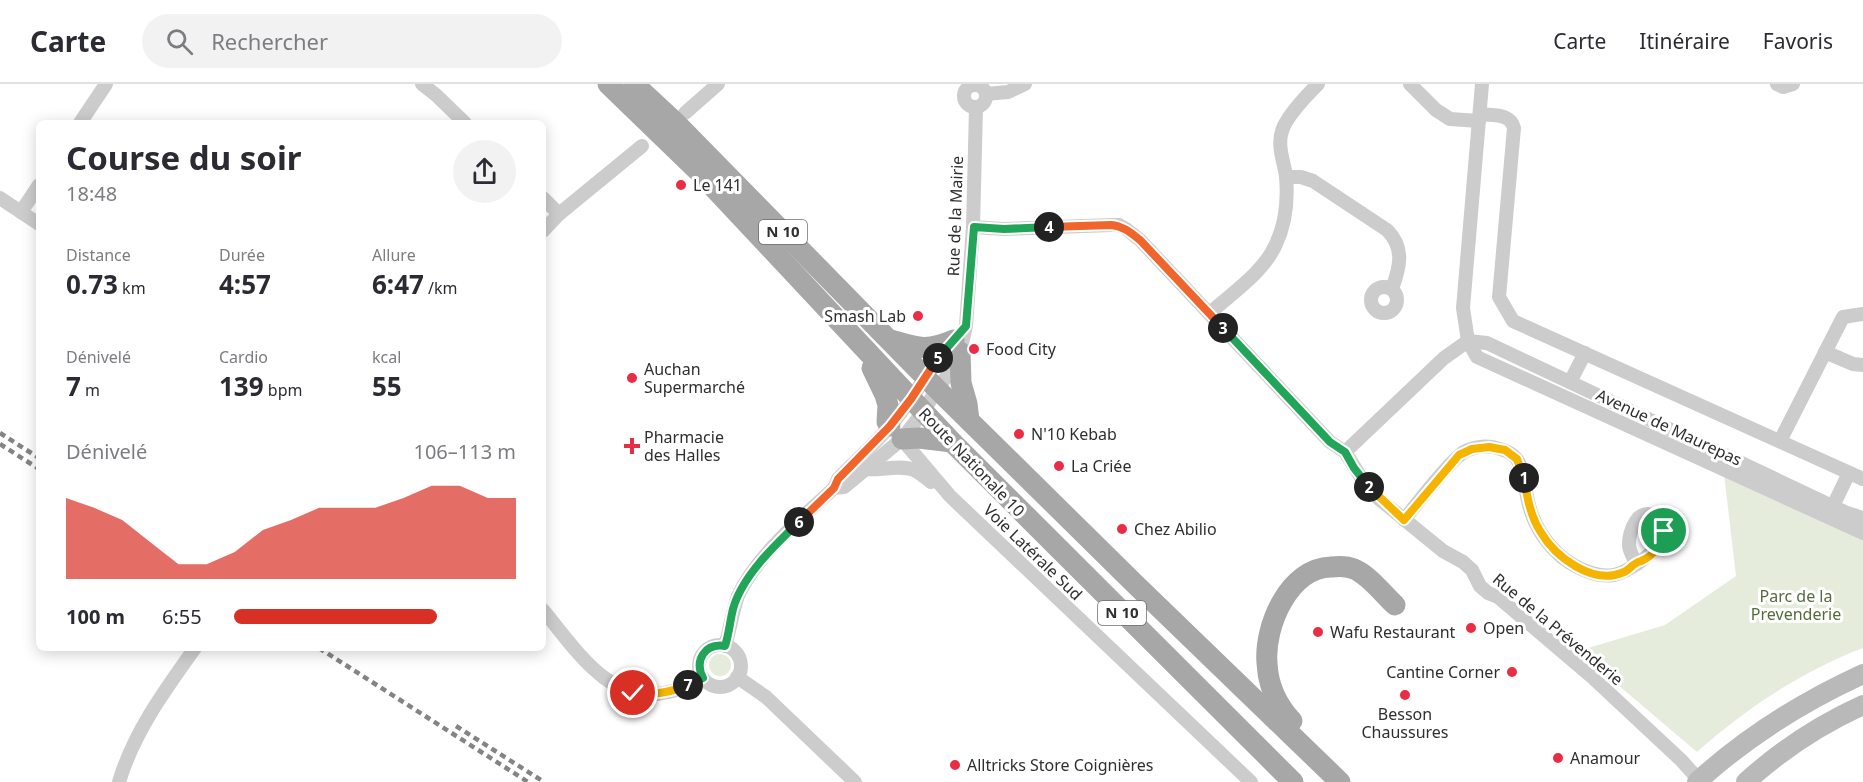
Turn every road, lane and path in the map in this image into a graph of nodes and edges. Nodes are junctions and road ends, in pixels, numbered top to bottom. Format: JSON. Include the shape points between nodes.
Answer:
{"nodes":[{"id":1,"x":106,"y":84,"type":"edge"},
{"id":2,"x":422,"y":84,"type":"edge"},
{"id":3,"x":608,"y":84,"type":"edge"},
{"id":4,"x":634,"y":84,"type":"edge"},
{"id":5,"x":718,"y":84,"type":"edge"},
{"id":6,"x":1025,"y":84,"type":"edge"},
{"id":7,"x":1318,"y":84,"type":"edge"},
{"id":8,"x":1410,"y":84,"type":"edge"},
{"id":9,"x":1482,"y":84,"type":"edge"},
{"id":10,"x":1777,"y":84,"type":"edge"},
{"id":11,"x":1793,"y":84,"type":"edge"},
{"id":12,"x":967,"y":86,"type":"edge"},
{"id":13,"x":986,"y":94,"type":"junction"},
{"id":14,"x":976,"y":108,"type":"junction"},
{"id":15,"x":685,"y":113,"type":"dead end"},
{"id":16,"x":1479,"y":118,"type":"junction"},
{"id":17,"x":82,"y":120,"type":"edge"},
{"id":18,"x":462,"y":120,"type":"edge"},
{"id":19,"x":642,"y":146,"type":"dead end"},
{"id":20,"x":1286,"y":177,"type":"junction"},
{"id":21,"x":36,"y":189,"type":"edge"},
{"id":22,"x":0,"y":198,"type":"edge"},
{"id":23,"x":546,"y":201,"type":"edge"},
{"id":24,"x":21,"y":212,"type":"junction"},
{"id":25,"x":559,"y":214,"type":"junction"},
{"id":26,"x":36,"y":223,"type":"edge"},
{"id":27,"x":974,"y":227,"type":"junction"},
{"id":28,"x":546,"y":228,"type":"edge"},
{"id":29,"x":1392,"y":289,"type":"dead end"},
{"id":30,"x":1210,"y":313,"type":"junction"},
{"id":31,"x":1863,"y":314,"type":"edge"},
{"id":32,"x":960,"y":339,"type":"junction"},
{"id":33,"x":890,"y":340,"type":"junction"},
{"id":34,"x":1468,"y":341,"type":"junction"},
{"id":35,"x":859,"y":344,"type":"junction"},
{"id":36,"x":1825,"y":352,"type":"junction"},
{"id":37,"x":1585,"y":353,"type":"junction"},
{"id":38,"x":1863,"y":365,"type":"edge"},
{"id":39,"x":1570,"y":382,"type":"junction"},
{"id":40,"x":924,"y":394,"type":"junction"},
{"id":41,"x":970,"y":420,"type":"junction"},
{"id":42,"x":896,"y":433,"type":"junction"},
{"id":43,"x":1780,"y":441,"type":"junction"},
{"id":44,"x":952,"y":442,"type":"junction"},
{"id":45,"x":996,"y":446,"type":"junction"},
{"id":46,"x":1345,"y":452,"type":"junction"},
{"id":47,"x":865,"y":469,"type":"junction"},
{"id":48,"x":1850,"y":472,"type":"junction"},
{"id":49,"x":1863,"y":479,"type":"edge"},
{"id":50,"x":834,"y":488,"type":"junction"},
{"id":51,"x":950,"y":496,"type":"junction"},
{"id":52,"x":1833,"y":506,"type":"junction"},
{"id":53,"x":1863,"y":518,"type":"edge"},
{"id":54,"x":1404,"y":520,"type":"junction"},
{"id":55,"x":1863,"y":533,"type":"edge"},
{"id":56,"x":1636,"y":562,"type":"dead end"},
{"id":57,"x":1395,"y":605,"type":"dead end"},
{"id":58,"x":546,"y":614,"type":"edge"},
{"id":59,"x":725,"y":646,"type":"junction"},
{"id":60,"x":193,"y":651,"type":"edge"},
{"id":61,"x":1863,"y":674,"type":"edge"},
{"id":62,"x":737,"y":677,"type":"junction"},
{"id":63,"x":703,"y":678,"type":"junction"},
{"id":64,"x":1863,"y":705,"type":"edge"},
{"id":65,"x":1296,"y":739,"type":"junction"},
{"id":66,"x":1259,"y":749,"type":"junction"},
{"id":67,"x":1698,"y":781,"type":"edge"},
{"id":68,"x":119,"y":782,"type":"edge"},
{"id":69,"x":855,"y":782,"type":"edge"},
{"id":70,"x":1251,"y":782,"type":"edge"},
{"id":71,"x":1276,"y":782,"type":"edge"},
{"id":72,"x":1293,"y":782,"type":"edge"},
{"id":73,"x":1340,"y":782,"type":"edge"},
{"id":74,"x":1746,"y":782,"type":"edge"}],
"edges":[{"from":1,"to":17,"type":"street"},
{"from":2,"to":18,"type":"street"},
{"from":3,"to":35,"type":"main road","number":"N 10","via":[[700,173]]},
{"from":4,"to":33,"type":"main road","number":"N 10"},
{"from":5,"to":15,"type":"street"},
{"from":6,"to":13,"type":"street","via":[[1008,92]]},
{"from":7,"to":20,"type":"street","via":[[1282,129]]},
{"from":8,"to":16,"type":"street","via":[[1450,119]]},
{"from":9,"to":16,"type":"street"},
{"from":10,"to":11,"type":"street"},
{"from":12,"to":13,"type":"street","via":[[978,86]]},
{"from":12,"to":14,"type":"street","via":[[964,100]]},
{"from":13,"to":14,"type":"street","via":[[983,104]]},
{"from":14,"to":27,"type":"street","name":"Rue de la Mairie"},
{"from":16,"to":34,"type":"street","via":[[1463,308]]},
{"from":16,"to":37,"type":"street","via":[[1507,117],[1514,128],[1499,297],[1513,321]]},
{"from":19,"to":25,"type":"street"},
{"from":20,"to":29,"type":"street","via":[[1313,181],[1394,238],[1401,257]]},
{"from":20,"to":30,"type":"street","via":[[1284,224],[1275,246],[1262,266]]},
{"from":21,"to":24,"type":"street"},
{"from":22,"to":24,"type":"street"},
{"from":23,"to":25,"type":"street"},
{"from":24,"to":26,"type":"street"},
{"from":25,"to":28,"type":"street"},
{"from":27,"to":30,"type":"street","name":"Rue de la Prévenderie","via":[[1119,225],[1140,240]]},
{"from":27,"to":32,"type":"street","name":"Rue de la Mairie"},
{"from":30,"to":46,"type":"street","name":"Rue de la Prévenderie","via":[[1330,442]]},
{"from":31,"to":36,"type":"street","via":[[1843,317]]},
{"from":32,"to":33,"type":"main road","via":[[926,348]]},
{"from":32,"to":40,"type":"street","name":"Rue de la Mairie","via":[[947,376]]},
{"from":32,"to":41,"type":"main road","via":[[961,383]]},
{"from":33,"to":40,"type":"main road","number":"N 10"},
{"from":34,"to":39,"type":"street","name":"Avenue de Maurepas","via":[[1486,343]]},
{"from":34,"to":46,"type":"street","via":[[1444,358]]},
{"from":34,"to":55,"type":"street","name":"Avenue de Maurepas","via":[[1477,357]]},
{"from":35,"to":40,"type":"main road","via":[[885,358]]},
{"from":35,"to":42,"type":"main road","via":[[885,395],[887,422]]},
{"from":36,"to":38,"type":"street"},
{"from":36,"to":43,"type":"street"},
{"from":37,"to":39,"type":"street"},
{"from":37,"to":43,"type":"street"},
{"from":39,"to":52,"type":"street","name":"Avenue de Maurepas"},
{"from":40,"to":41,"type":"main road","number":"N 10"},
{"from":40,"to":42,"type":"street","name":"Rue de la Mairie"},
{"from":40,"to":44,"type":"main road","name":"Route Nationale 10","number":"N 10"},
{"from":40,"to":45,"type":"main road","via":[[980,445]]},
{"from":41,"to":45,"type":"main road","number":"N 10"},
{"from":42,"to":44,"type":"main road"},
{"from":42,"to":47,"type":"street"},
{"from":42,"to":50,"type":"street","via":[[838,479]]},
{"from":42,"to":51,"type":"street","name":"Voie Latérale Sud"},
{"from":43,"to":48,"type":"street"},
{"from":44,"to":66,"type":"main road","name":"Route Nationale 10","number":"N 10"},
{"from":45,"to":65,"type":"main road","number":"N 10"},
{"from":46,"to":54,"type":"street","name":"Rue de la Prévenderie","via":[[1378,498]]},
{"from":47,"to":50,"type":"street","via":[[844,486]]},
{"from":47,"to":51,"type":"street","via":[[915,470]]},
{"from":48,"to":49,"type":"street"},
{"from":48,"to":52,"type":"street"},
{"from":50,"to":59,"type":"street","via":[[759,564],[736,600]]},
{"from":51,"to":70,"type":"street","name":"Voie Latérale Sud"},
{"from":52,"to":53,"type":"street","name":"Avenue de Maurepas"},
{"from":54,"to":56,"type":"street","via":[[1459,455],[1479,447],[1497,448],[1517,459],[1539,530],[1565,559],[1579,568],[1604,575],[1624,572]]},
{"from":54,"to":67,"type":"street","name":"Rue de la Prévenderie","via":[[1472,570],[1480,586],[1592,677],[1681,760]]},
{"from":57,"to":65,"type":"main road","via":[[1361,573],[1346,566],[1316,568],[1282,601],[1271,627],[1267,664],[1274,695],[1292,721]]},
{"from":58,"to":63,"type":"street","via":[[600,676],[633,693],[669,692]]},
{"from":59,"to":62,"type":"street","via":[[739,659]]},
{"from":59,"to":63,"type":"street","via":[[713,646],[702,654],[699,666]]},
{"from":60,"to":68,"type":"street","via":[[142,728]]},
{"from":61,"to":67,"type":"street","via":[[1829,689],[1762,729]]},
{"from":62,"to":63,"type":"street","via":[[720,687]]},
{"from":62,"to":69,"type":"street","via":[[766,697]]},
{"from":64,"to":74,"type":"street","via":[[1794,744]]},
{"from":65,"to":73,"type":"main road","number":"N 10"},
{"from":66,"to":71,"type":"main road","via":[[1263,768]]},
{"from":66,"to":72,"type":"main road","name":"Route Nationale 10","number":"N 10"}]}
